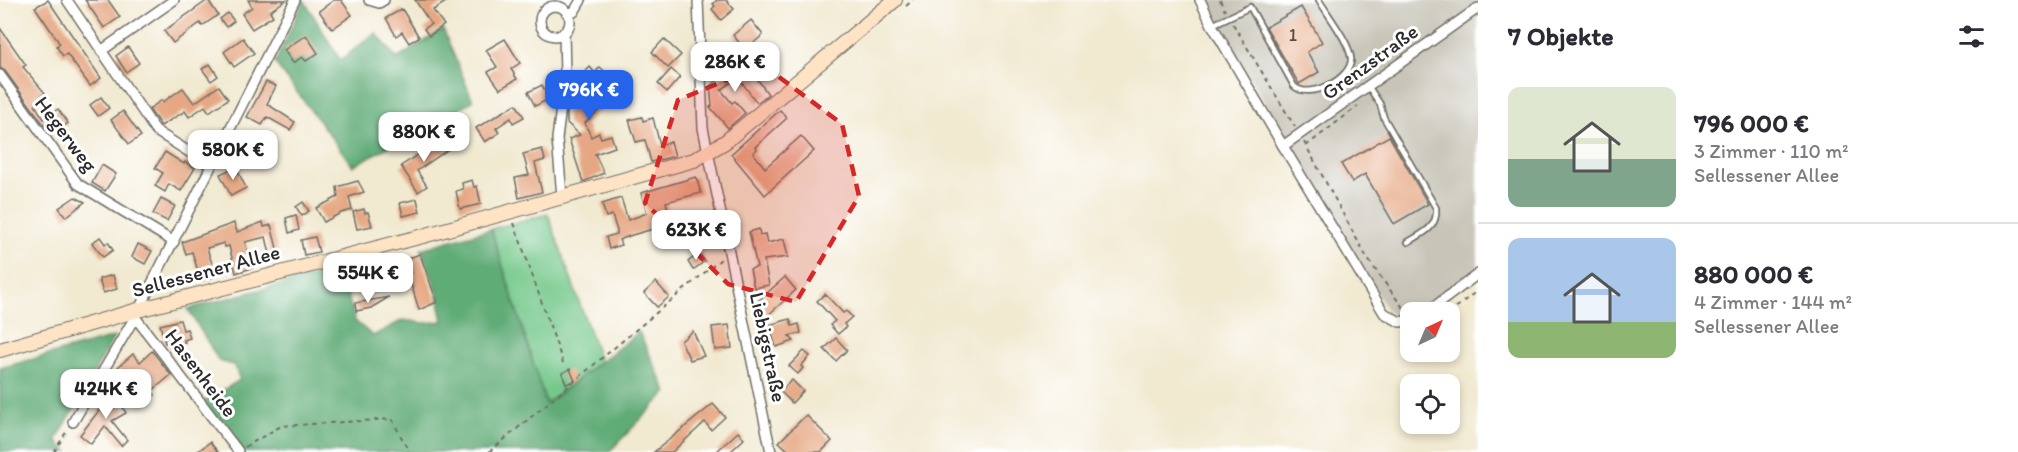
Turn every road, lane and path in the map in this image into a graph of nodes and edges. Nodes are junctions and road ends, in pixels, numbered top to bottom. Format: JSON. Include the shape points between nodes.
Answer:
{"nodes":[{"id":1,"x":67,"y":0,"type":"edge"},
{"id":2,"x":174,"y":0,"type":"edge"},
{"id":3,"x":295,"y":0,"type":"edge"},
{"id":4,"x":369,"y":0,"type":"edge"},
{"id":5,"x":384,"y":0,"type":"edge"},
{"id":6,"x":538,"y":0,"type":"edge"},
{"id":7,"x":581,"y":0,"type":"edge"},
{"id":8,"x":698,"y":0,"type":"edge"},
{"id":9,"x":895,"y":0,"type":"edge"},
{"id":10,"x":1200,"y":0,"type":"edge"},
{"id":11,"x":1220,"y":0,"type":"edge"},
{"id":12,"x":1319,"y":0,"type":"edge"},
{"id":13,"x":1478,"y":8,"type":"edge"},
{"id":14,"x":545,"y":10,"type":"junction"},
{"id":15,"x":567,"y":13,"type":"junction"},
{"id":16,"x":1228,"y":17,"type":"junction"},
{"id":17,"x":1212,"y":25,"type":"junction"},
{"id":18,"x":564,"y":32,"type":"junction"},
{"id":19,"x":101,"y":51,"type":"junction"},
{"id":20,"x":0,"y":75,"type":"edge"},
{"id":21,"x":1368,"y":86,"type":"junction"},
{"id":22,"x":1300,"y":135,"type":"junction"},
{"id":23,"x":1283,"y":146,"type":"junction"},
{"id":24,"x":708,"y":153,"type":"junction"},
{"id":25,"x":212,"y":166,"type":"junction"},
{"id":26,"x":562,"y":196,"type":"junction"},
{"id":27,"x":510,"y":212,"type":"junction"},
{"id":28,"x":174,"y":242,"type":"junction"},
{"id":29,"x":1408,"y":242,"type":"dead end"},
{"id":30,"x":730,"y":252,"type":"junction"},
{"id":31,"x":1478,"y":274,"type":"edge"},
{"id":32,"x":1478,"y":290,"type":"edge"},
{"id":33,"x":1441,"y":302,"type":"edge"},
{"id":34,"x":1400,"y":304,"type":"edge"},
{"id":35,"x":1460,"y":304,"type":"edge"},
{"id":36,"x":137,"y":313,"type":"junction"},
{"id":37,"x":1400,"y":322,"type":"edge"},
{"id":38,"x":0,"y":350,"type":"edge"},
{"id":39,"x":564,"y":366,"type":"dead end"},
{"id":40,"x":73,"y":422,"type":"joint"},
{"id":41,"x":238,"y":451,"type":"edge"},
{"id":42,"x":54,"y":452,"type":"edge"},
{"id":43,"x":409,"y":452,"type":"edge"},
{"id":44,"x":489,"y":452,"type":"edge"},
{"id":45,"x":771,"y":452,"type":"edge"}],
"edges":[{"from":1,"to":19,"type":"street"},
{"from":2,"to":19,"type":"street"},
{"from":3,"to":25,"type":"street"},
{"from":4,"to":5,"type":"street"},
{"from":6,"to":14,"type":"street"},
{"from":7,"to":15,"type":"street","via":[[574,12]]},
{"from":8,"to":24,"type":"street","name":"Liebigstraße","via":[[703,128]]},
{"from":9,"to":24,"type":"main road","name":"Sellessener Allee"},
{"from":10,"to":17,"type":"street"},
{"from":11,"to":16,"type":"path"},
{"from":12,"to":16,"type":"lane","via":[[1351,62],[1343,75],[1321,89],[1307,92],[1294,86],[1250,8]]},
{"from":13,"to":21,"type":"street","name":"Grenzstraße"},
{"from":14,"to":15,"type":"street","via":[[554,6]]},
{"from":14,"to":18,"type":"street","via":[[540,19],[545,32],[555,36]]},
{"from":15,"to":18,"type":"street","via":[[569,25]]},
{"from":16,"to":17,"type":"lane"},
{"from":16,"to":22,"type":"path"},
{"from":17,"to":23,"type":"street"},
{"from":18,"to":26,"type":"street","via":[[565,75],[557,139]]},
{"from":19,"to":25,"type":"street","via":[[156,131]]},
{"from":20,"to":28,"type":"street","name":"Hegerweg","via":[[78,184]]},
{"from":21,"to":22,"type":"street","name":"Grenzstraße"},
{"from":21,"to":29,"type":"lane","via":[[1436,208],[1433,227]]},
{"from":22,"to":23,"type":"street","name":"Grenzstraße"},
{"from":22,"to":34,"type":"path","via":[[1367,258]]},
{"from":23,"to":37,"type":"street","via":[[1384,313]]},
{"from":24,"to":26,"type":"main road","name":"Sellessener Allee"},
{"from":24,"to":30,"type":"street","name":"Liebigstraße"},
{"from":25,"to":28,"type":"street"},
{"from":26,"to":27,"type":"main road","name":"Sellessener Allee"},
{"from":27,"to":36,"type":"main road","name":"Sellessener Allee"},
{"from":27,"to":39,"type":"path"},
{"from":28,"to":36,"type":"street"},
{"from":30,"to":44,"type":"path"},
{"from":30,"to":45,"type":"street","name":"Liebigstraße"},
{"from":31,"to":33,"type":"street"},
{"from":32,"to":35,"type":"path"},
{"from":36,"to":38,"type":"main road","name":"Sellessener Allee"},
{"from":36,"to":40,"type":"street"},
{"from":36,"to":41,"type":"street","name":"Hasenheide"},
{"from":40,"to":42,"type":"path"},
{"from":41,"to":43,"type":"path","via":[[281,426],[392,419]]}]}
